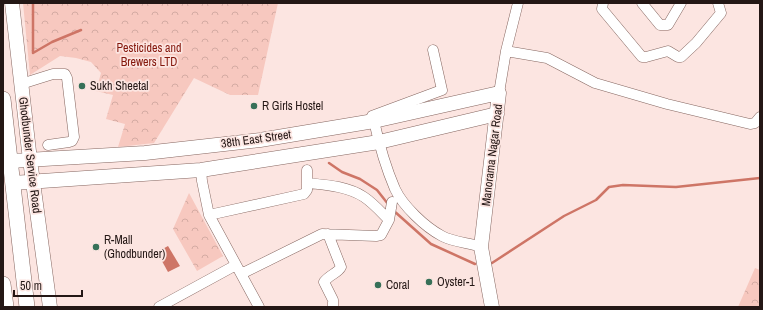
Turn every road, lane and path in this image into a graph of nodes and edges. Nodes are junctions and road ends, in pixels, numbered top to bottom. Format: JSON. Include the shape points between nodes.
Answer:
{"nodes":[{"id":1,"x":12,"y":3,"type":"edge"},
{"id":2,"x":518,"y":3,"type":"edge"},
{"id":3,"x":604,"y":3,"type":"edge"},
{"id":4,"x":642,"y":3,"type":"edge"},
{"id":5,"x":681,"y":3,"type":"edge"},
{"id":6,"x":718,"y":3,"type":"edge"},
{"id":7,"x":433,"y":50,"type":"dead end"},
{"id":8,"x":506,"y":51,"type":"junction"},
{"id":9,"x":21,"y":84,"type":"junction"},
{"id":10,"x":499,"y":93,"type":"junction"},
{"id":11,"x":3,"y":99,"type":"edge"},
{"id":12,"x":497,"y":114,"type":"junction"},
{"id":13,"x":760,"y":117,"type":"edge"},
{"id":14,"x":373,"y":119,"type":"junction"},
{"id":15,"x":379,"y":142,"type":"junction"},
{"id":16,"x":48,"y":145,"type":"dead end"},
{"id":17,"x":145,"y":153,"type":"junction"},
{"id":18,"x":30,"y":160,"type":"junction"},
{"id":19,"x":10,"y":161,"type":"junction"},
{"id":20,"x":201,"y":170,"type":"junction"},
{"id":21,"x":307,"y":170,"type":"dead end"},
{"id":22,"x":148,"y":173,"type":"junction"},
{"id":23,"x":33,"y":182,"type":"junction"},
{"id":24,"x":13,"y":183,"type":"junction"},
{"id":25,"x":307,"y":184,"type":"junction"},
{"id":26,"x":392,"y":202,"type":"dead end"},
{"id":27,"x":209,"y":215,"type":"junction"},
{"id":28,"x":389,"y":220,"type":"junction"},
{"id":29,"x":328,"y":234,"type":"junction"},
{"id":30,"x":481,"y":247,"type":"junction"},
{"id":31,"x":236,"y":265,"type":"junction"},
{"id":32,"x":241,"y":274,"type":"junction"},
{"id":33,"x":3,"y":284,"type":"edge"},
{"id":34,"x":6,"y":307,"type":"edge"},
{"id":35,"x":26,"y":307,"type":"edge"},
{"id":36,"x":50,"y":307,"type":"edge"},
{"id":37,"x":159,"y":307,"type":"edge"},
{"id":38,"x":259,"y":307,"type":"edge"},
{"id":39,"x":334,"y":307,"type":"edge"},
{"id":40,"x":492,"y":307,"type":"edge"}],
"edges":[{"from":1,"to":9,"type":"street","name":"Ghodbunder Service Road"},
{"from":2,"to":8,"type":"street","name":"Manorama Nagar Road"},
{"from":3,"to":6,"type":"street","via":[[602,9],[642,57],[668,51],[681,57],[721,13]]},
{"from":4,"to":5,"type":"street","via":[[660,25],[668,25]]},
{"from":7,"to":14,"type":"street","via":[[442,90]]},
{"from":8,"to":10,"type":"street","name":"Manorama Nagar Road"},
{"from":8,"to":13,"type":"street","via":[[547,58],[595,83],[666,104],[750,124],[755,123]]},
{"from":9,"to":16,"type":"street","via":[[53,74],[65,74],[67,78],[74,137],[70,142]]},
{"from":9,"to":18,"type":"street","name":"Ghodbunder Service Road"},
{"from":10,"to":12,"type":"street","name":"Manorama Nagar Road"},
{"from":10,"to":14,"type":"street","name":"38th East Street"},
{"from":11,"to":19,"type":"main road"},
{"from":12,"to":15,"type":"street","name":"38th East Street"},
{"from":12,"to":30,"type":"street","name":"Manorama Nagar Road"},
{"from":14,"to":15,"type":"street"},
{"from":14,"to":17,"type":"street","name":"38th East Street","via":[[260,140]]},
{"from":15,"to":20,"type":"street","name":"38th East Street"},
{"from":15,"to":30,"type":"street","via":[[395,189],[424,223],[443,236]]},
{"from":17,"to":18,"type":"street","name":"38th East Street"},
{"from":17,"to":22,"type":"street"},
{"from":18,"to":19,"type":"street","name":"38th East Street"},
{"from":18,"to":23,"type":"street","name":"Ghodbunder Service Road"},
{"from":19,"to":24,"type":"main road"},
{"from":20,"to":22,"type":"street","name":"38th East Street"},
{"from":20,"to":27,"type":"street"},
{"from":21,"to":25,"type":"street"},
{"from":22,"to":23,"type":"street","name":"38th East Street"},
{"from":23,"to":24,"type":"street","name":"38th East Street"},
{"from":23,"to":36,"type":"street","name":"Ghodbunder Service Road"},
{"from":24,"to":35,"type":"main road"},
{"from":25,"to":27,"type":"street","via":[[304,194]]},
{"from":25,"to":28,"type":"street","via":[[336,186],[354,192],[364,197]]},
{"from":26,"to":28,"type":"street"},
{"from":27,"to":31,"type":"street"},
{"from":28,"to":29,"type":"street","via":[[381,235]]},
{"from":29,"to":32,"type":"street","via":[[322,234]]},
{"from":29,"to":39,"type":"street","via":[[341,267],[324,282]]},
{"from":30,"to":40,"type":"street","name":"Manorama Nagar Road"},
{"from":31,"to":32,"type":"street"},
{"from":31,"to":37,"type":"street"},
{"from":32,"to":38,"type":"street"},
{"from":33,"to":34,"type":"main road"}]}
